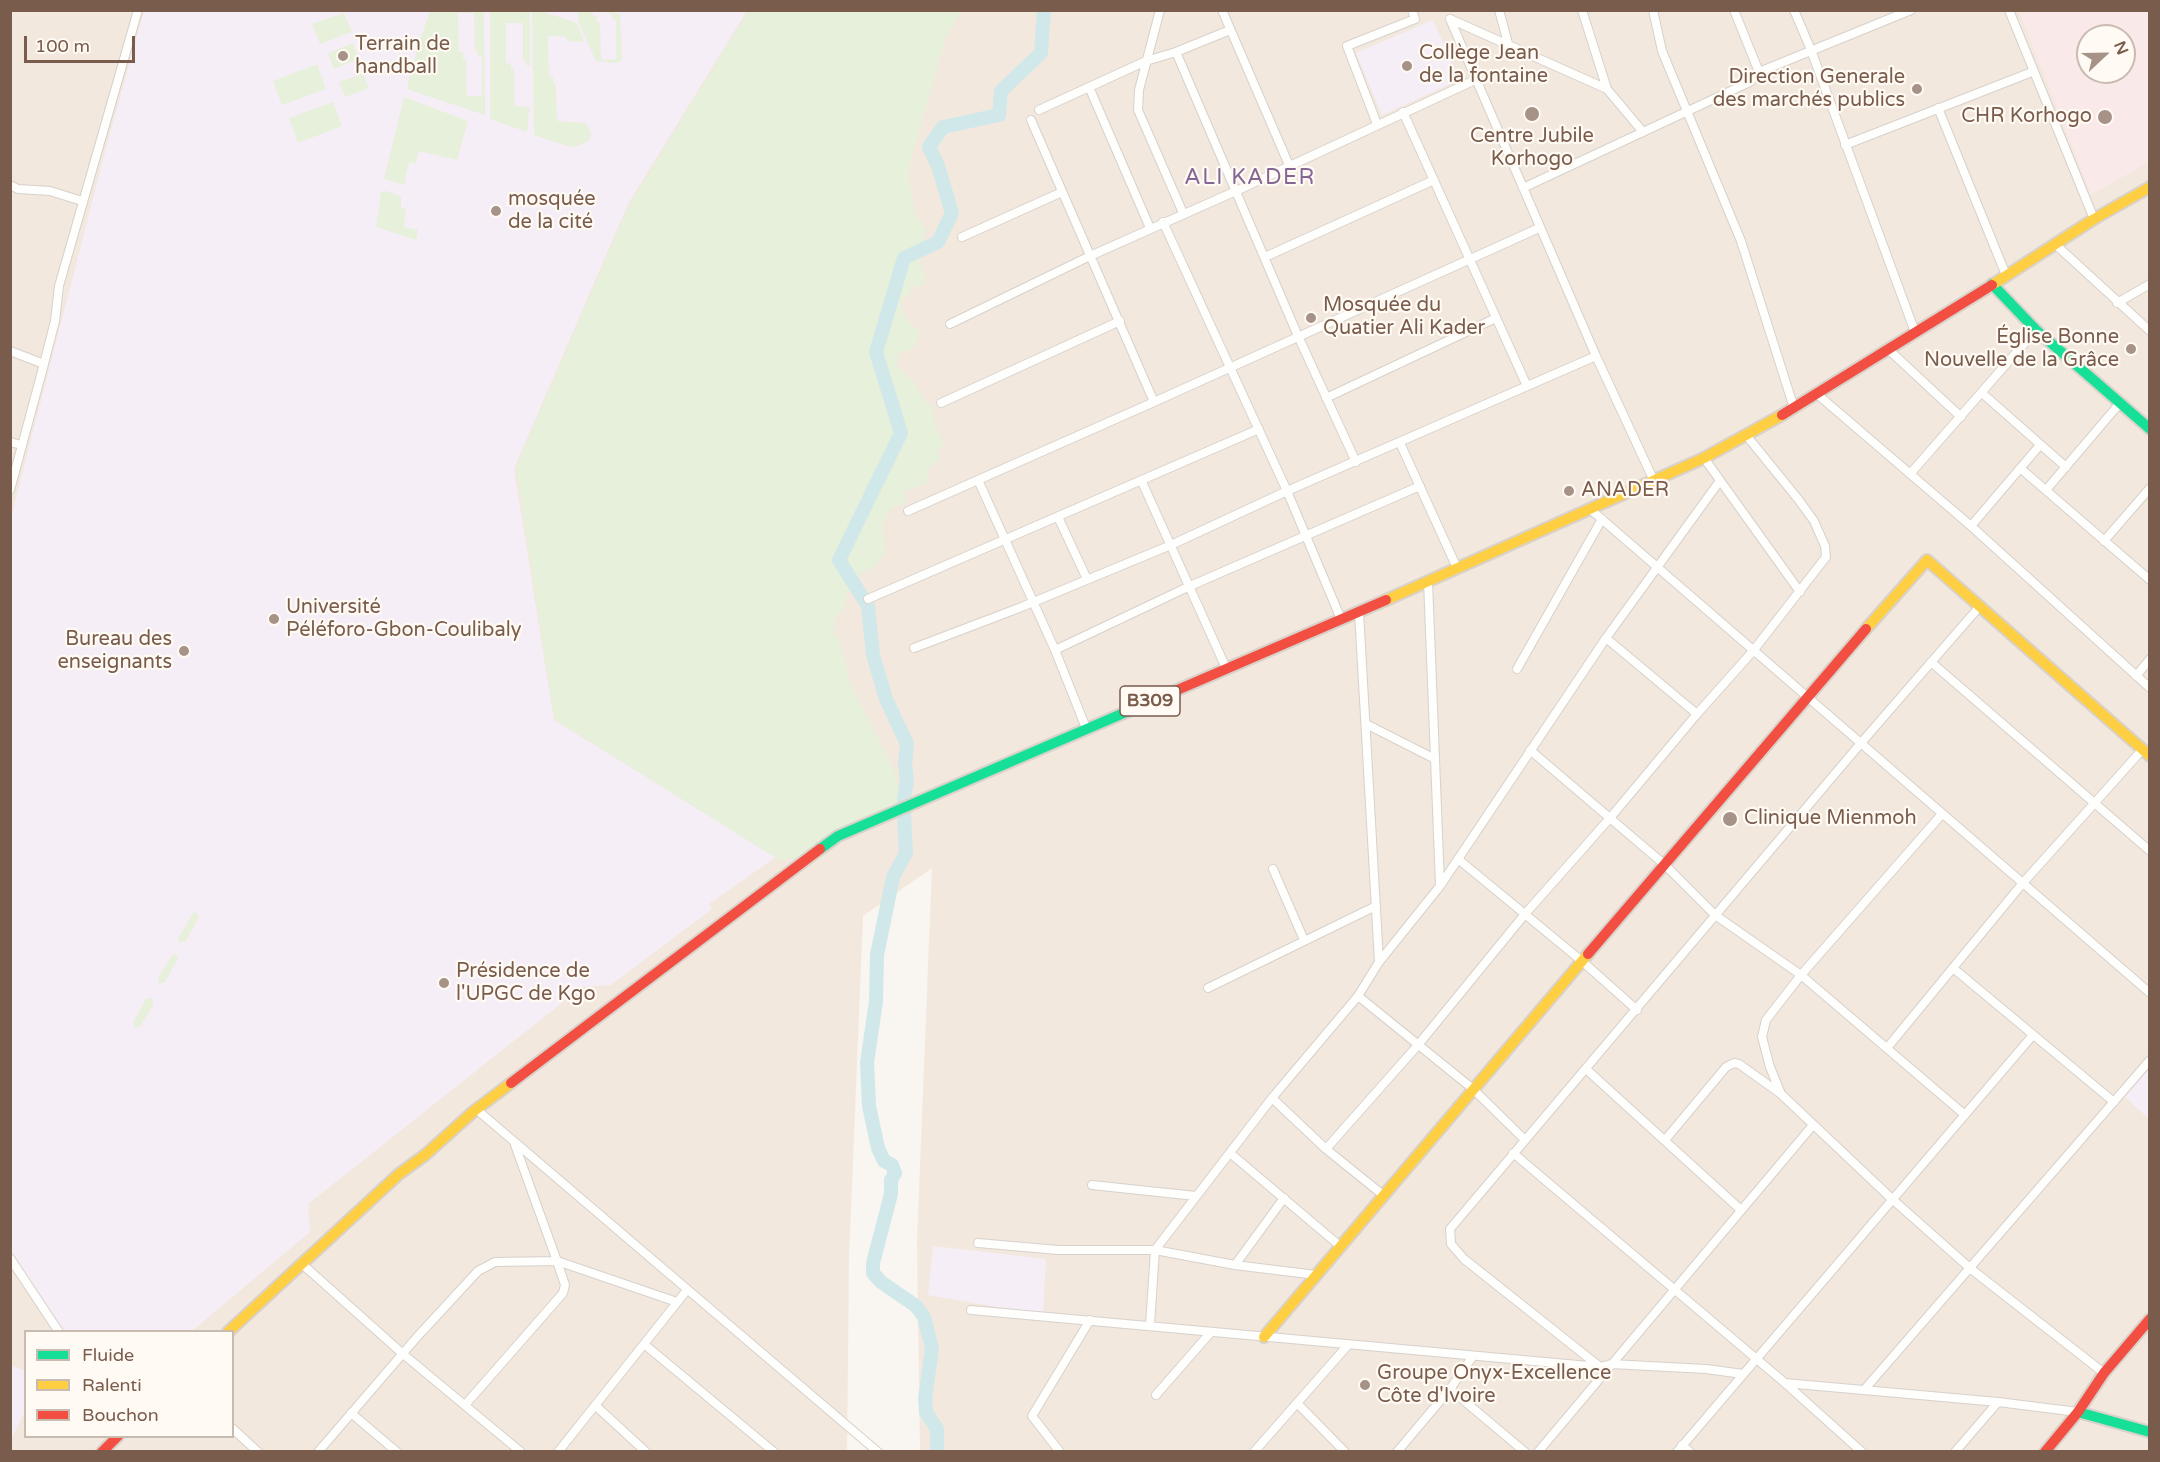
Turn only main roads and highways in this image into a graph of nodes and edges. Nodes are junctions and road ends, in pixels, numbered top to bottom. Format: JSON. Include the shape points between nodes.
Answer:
{"nodes":[{"id":1,"x":2150,"y":187,"type":"edge"},
{"id":2,"x":1992,"y":284,"type":"junction"},
{"id":3,"x":2150,"y":429,"type":"edge"},
{"id":4,"x":2146,"y":753,"type":"edge"},
{"id":5,"x":2150,"y":1319,"type":"edge"},
{"id":6,"x":230,"y":1330,"type":"edge"},
{"id":7,"x":1264,"y":1337,"type":"road end"},
{"id":8,"x":2078,"y":1412,"type":"junction"},
{"id":9,"x":2150,"y":1432,"type":"edge"},
{"id":10,"x":116,"y":1438,"type":"edge"},
{"id":11,"x":102,"y":1452,"type":"edge"},
{"id":12,"x":2045,"y":1452,"type":"edge"}],
"edges":[{"from":1,"to":2,"type":"main road","number":"B309"},
{"from":2,"to":3,"type":"main road","via":[[2036,330]]},
{"from":2,"to":6,"type":"main road","number":"B309","via":[[1794,408],[1704,458],[1359,612],[838,836],[476,1109],[399,1174]]},
{"from":4,"to":7,"type":"main road","via":[[1927,560]]},
{"from":5,"to":8,"type":"main road","via":[[2104,1373]]},
{"from":8,"to":9,"type":"main road"},
{"from":8,"to":12,"type":"main road"},
{"from":10,"to":11,"type":"main road"}]}
